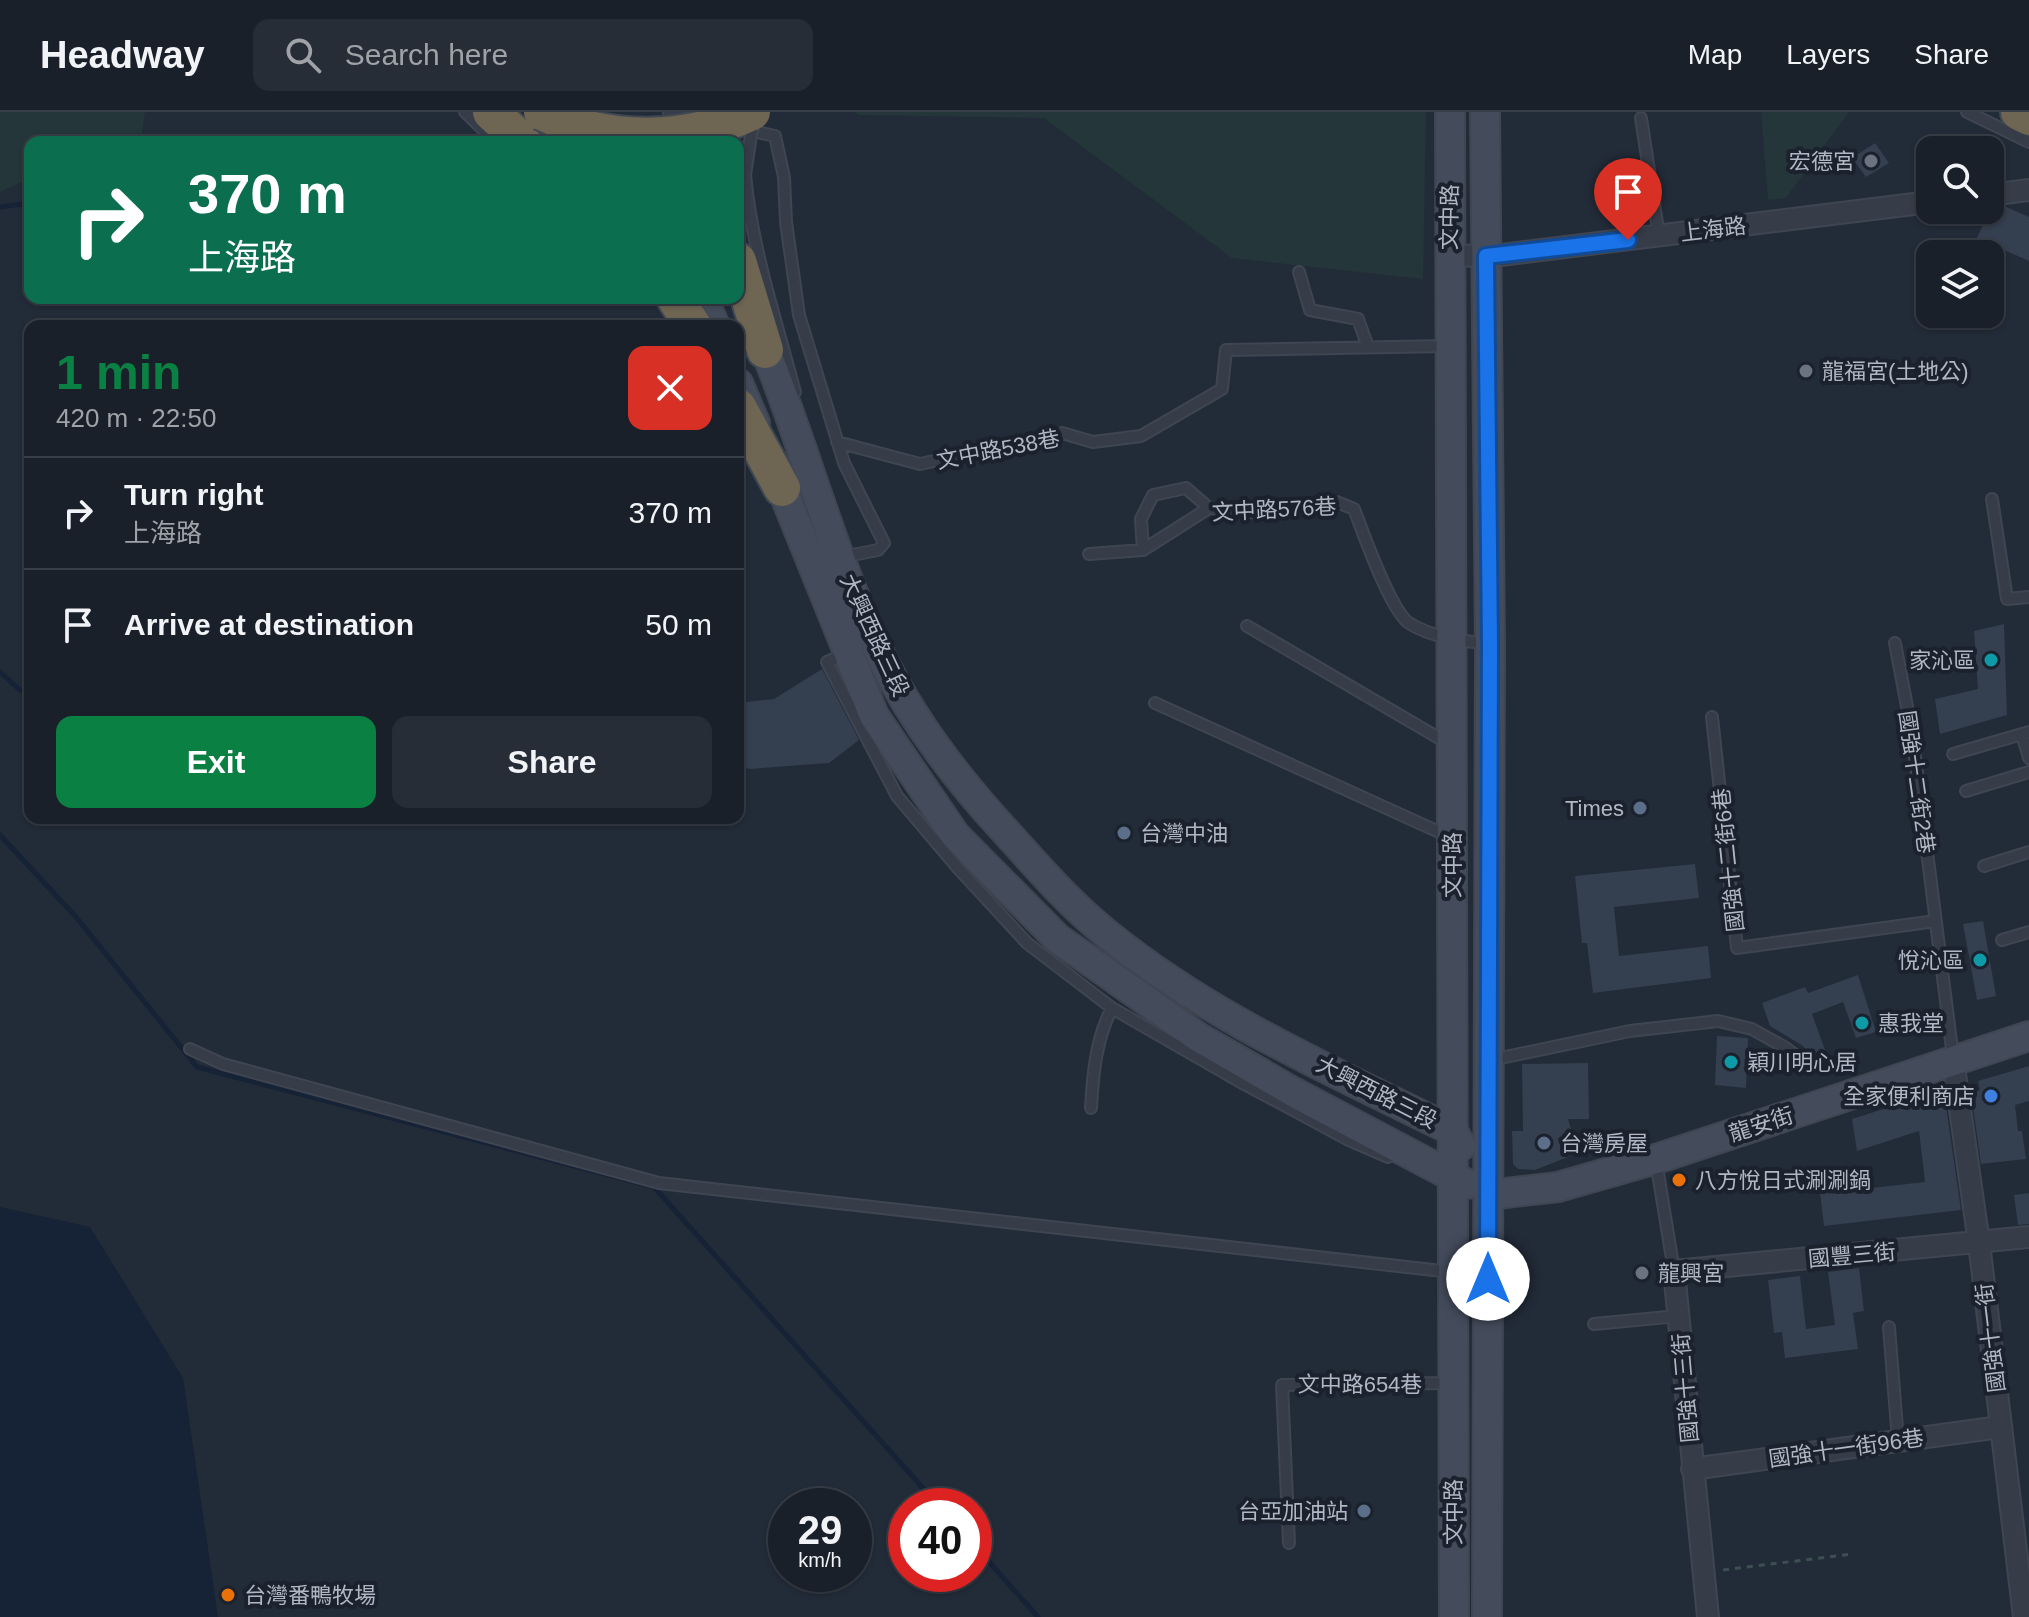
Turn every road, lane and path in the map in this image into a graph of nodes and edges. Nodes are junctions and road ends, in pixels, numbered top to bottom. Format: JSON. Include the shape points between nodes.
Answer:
{"nodes":[{"id":1,"x":465,"y":112,"type":"edge"},
{"id":2,"x":491,"y":112,"type":"edge"},
{"id":3,"x":542,"y":112,"type":"edge"},
{"id":4,"x":704,"y":112,"type":"edge"},
{"id":5,"x":754,"y":112,"type":"edge"},
{"id":6,"x":1450,"y":112,"type":"edge"},
{"id":7,"x":1485,"y":112,"type":"edge"},
{"id":8,"x":1967,"y":112,"type":"edge"},
{"id":9,"x":2019,"y":112,"type":"edge"},
{"id":10,"x":2029,"y":117,"type":"edge"},
{"id":11,"x":1641,"y":118,"type":"dead end"},
{"id":12,"x":670,"y":122,"type":"edge"},
{"id":13,"x":490,"y":136,"type":"edge"},
{"id":14,"x":517,"y":136,"type":"edge"},
{"id":15,"x":707,"y":136,"type":"edge"},
{"id":16,"x":2029,"y":142,"type":"edge"},
{"id":17,"x":2029,"y":190,"type":"edge"},
{"id":18,"x":2004,"y":193,"type":"edge"},
{"id":19,"x":1916,"y":204,"type":"edge"},
{"id":20,"x":1659,"y":236,"type":"junction"},
{"id":21,"x":1449,"y":256,"type":"junction"},
{"id":22,"x":1486,"y":256,"type":"junction"},
{"id":23,"x":1299,"y":272,"type":"dead end"},
{"id":24,"x":744,"y":281,"type":"edge"},
{"id":25,"x":744,"y":299,"type":"edge"},
{"id":26,"x":1449,"y":345,"type":"junction"},
{"id":27,"x":1368,"y":347,"type":"junction"},
{"id":28,"x":765,"y":350,"type":"junction"},
{"id":29,"x":744,"y":400,"type":"edge"},
{"id":30,"x":744,"y":420,"type":"edge"},
{"id":31,"x":837,"y":442,"type":"junction"},
{"id":32,"x":1992,"y":499,"type":"dead end"},
{"id":33,"x":782,"y":504,"type":"junction"},
{"id":34,"x":1209,"y":508,"type":"junction"},
{"id":35,"x":1143,"y":550,"type":"junction"},
{"id":36,"x":1089,"y":554,"type":"dead end"},
{"id":37,"x":840,"y":558,"type":"junction"},
{"id":38,"x":2029,"y":597,"type":"edge"},
{"id":39,"x":833,"y":616,"type":"junction"},
{"id":40,"x":1247,"y":626,"type":"dead end"},
{"id":41,"x":1450,"y":639,"type":"junction"},
{"id":42,"x":1895,"y":643,"type":"dead end"},
{"id":43,"x":1490,"y":645,"type":"junction"},
{"id":44,"x":847,"y":653,"type":"junction"},
{"id":45,"x":1155,"y":703,"type":"dead end"},
{"id":46,"x":1712,"y":717,"type":"dead end"},
{"id":47,"x":2025,"y":733,"type":"edge"},
{"id":48,"x":1451,"y":745,"type":"junction"},
{"id":49,"x":1953,"y":754,"type":"dead end"},
{"id":50,"x":2029,"y":758,"type":"edge"},
{"id":51,"x":2029,"y":772,"type":"edge"},
{"id":52,"x":1966,"y":791,"type":"dead end"},
{"id":53,"x":1452,"y":838,"type":"junction"},
{"id":54,"x":2029,"y":852,"type":"edge"},
{"id":55,"x":1984,"y":866,"type":"dead end"},
{"id":56,"x":1936,"y":921,"type":"junction"},
{"id":57,"x":2029,"y":932,"type":"edge"},
{"id":58,"x":2002,"y":940,"type":"dead end"},
{"id":59,"x":1112,"y":1008,"type":"junction"},
{"id":60,"x":2029,"y":1036,"type":"edge"},
{"id":61,"x":190,"y":1049,"type":"dead end"},
{"id":62,"x":1489,"y":1060,"type":"junction"},
{"id":63,"x":1953,"y":1060,"type":"junction"},
{"id":64,"x":1811,"y":1067,"type":"dead end"},
{"id":65,"x":1091,"y":1108,"type":"dead end"},
{"id":66,"x":1453,"y":1131,"type":"junction"},
{"id":67,"x":1422,"y":1159,"type":"junction"},
{"id":68,"x":1656,"y":1159,"type":"junction"},
{"id":69,"x":1452,"y":1176,"type":"junction"},
{"id":70,"x":1488,"y":1195,"type":"junction"},
{"id":71,"x":2029,"y":1237,"type":"edge"},
{"id":72,"x":1979,"y":1243,"type":"junction"},
{"id":73,"x":1674,"y":1271,"type":"junction"},
{"id":74,"x":1454,"y":1272,"type":"junction"},
{"id":75,"x":1678,"y":1316,"type":"junction"},
{"id":76,"x":1594,"y":1324,"type":"dead end"},
{"id":77,"x":1889,"y":1327,"type":"dead end"},
{"id":78,"x":1453,"y":1383,"type":"junction"},
{"id":79,"x":2000,"y":1427,"type":"junction"},
{"id":80,"x":1898,"y":1441,"type":"junction"},
{"id":81,"x":1692,"y":1469,"type":"junction"},
{"id":82,"x":1289,"y":1543,"type":"dead end"},
{"id":83,"x":1852,"y":1554,"type":"dead end"},
{"id":84,"x":1704,"y":1573,"type":"junction"},
{"id":85,"x":1454,"y":1617,"type":"edge"},
{"id":86,"x":1487,"y":1617,"type":"edge"},
{"id":87,"x":1708,"y":1617,"type":"edge"},
{"id":88,"x":2024,"y":1617,"type":"edge"}],
"edges":[{"from":1,"to":13,"type":"lane"},
{"from":2,"to":14,"type":"highway"},
{"from":3,"to":5,"type":"highway","bridge":true,"via":[[595,131],[654,136],[695,132]]},
{"from":4,"to":15,"type":"highway"},
{"from":5,"to":37,"type":"lane","bridge":true,"via":[[745,175],[748,211]]},
{"from":6,"to":21,"type":"street","name":"文中路"},
{"from":7,"to":22,"type":"street","name":"文中路"},
{"from":8,"to":16,"type":"lane"},
{"from":9,"to":10,"type":"highway"},
{"from":11,"to":20,"type":"lane"},
{"from":12,"to":31,"type":"lane","via":[[775,136],[799,315]]},
{"from":17,"to":18,"type":"street"},
{"from":19,"to":20,"type":"street","name":"上海路"},
{"from":20,"to":22,"type":"street","name":"上海路"},
{"from":21,"to":22,"type":"street","name":"上海路"},
{"from":21,"to":26,"type":"street","name":"文中路"},
{"from":22,"to":43,"type":"street","name":"文中路"},
{"from":23,"to":27,"type":"lane","via":[[1310,310],[1358,319]]},
{"from":24,"to":28,"type":"highway"},
{"from":25,"to":28,"type":"street","name":"大興西路三段"},
{"from":26,"to":27,"type":"lane","name":"文中路538巷"},
{"from":26,"to":41,"type":"street","name":"文中路"},
{"from":27,"to":31,"type":"lane","name":"文中路538巷","via":[[1226,350],[1222,389],[1141,436],[1093,442],[1062,433],[920,464]]},
{"from":28,"to":37,"type":"street","name":"大興西路三段"},
{"from":29,"to":33,"type":"street","name":"大興西路三段"},
{"from":30,"to":33,"type":"highway"},
{"from":31,"to":37,"type":"lane","via":[[884,543],[878,550]]},
{"from":32,"to":38,"type":"lane","via":[[2007,599]]},
{"from":33,"to":39,"type":"street","name":"大興西路三段"},
{"from":34,"to":35,"type":"lane","name":"文中路576巷"},
{"from":34,"to":35,"type":"lane","via":[[1186,488],[1153,495],[1141,519]]},
{"from":34,"to":41,"type":"lane","name":"文中路576巷","via":[[1260,513],[1337,502],[1354,509],[1407,622]]},
{"from":35,"to":36,"type":"lane","name":"文中路576巷"},
{"from":37,"to":39,"type":"lane"},
{"from":37,"to":66,"type":"street","name":"大興西路三段","via":[[880,656],[910,709],[975,799],[1065,897],[1148,964],[1238,1022]]},
{"from":39,"to":44,"type":"street","name":"大興西路三段"},
{"from":40,"to":48,"type":"lane"},
{"from":41,"to":43,"type":"lane","name":"文中路576巷"},
{"from":41,"to":48,"type":"street","name":"文中路"},
{"from":42,"to":56,"type":"lane","name":"國強十二街2巷"},
{"from":43,"to":62,"type":"street","name":"文中路"},
{"from":44,"to":59,"type":"lane","via":[[827,662],[897,796],[1027,943]]},
{"from":44,"to":67,"type":"street","name":"大興西路三段","via":[[874,716],[955,835],[1057,938],[1198,1037]]},
{"from":45,"to":53,"type":"lane"},
{"from":46,"to":56,"type":"lane","name":"國強十二街6巷","via":[[1737,948]]},
{"from":47,"to":49,"type":"lane"},
{"from":47,"to":50,"type":"lane"},
{"from":48,"to":53,"type":"street","name":"文中路"},
{"from":51,"to":52,"type":"lane"},
{"from":53,"to":66,"type":"street","name":"文中路"},
{"from":54,"to":55,"type":"lane"},
{"from":56,"to":63,"type":"lane","name":"國強十二街2巷"},
{"from":57,"to":58,"type":"lane"},
{"from":59,"to":65,"type":"lane","via":[[1101,1028]]},
{"from":59,"to":67,"type":"lane","via":[[1349,1140],[1403,1164]]},
{"from":60,"to":63,"type":"street","name":"龍安街"},
{"from":61,"to":74,"type":"lane","via":[[223,1064],[659,1183]]},
{"from":62,"to":64,"type":"lane","via":[[1630,1031],[1718,1021],[1752,1029]]},
{"from":62,"to":70,"type":"street","name":"文中路"},
{"from":63,"to":68,"type":"street","name":"龍安街"},
{"from":63,"to":72,"type":"street","name":"國強十一街"},
{"from":66,"to":69,"type":"street","name":"文中路"},
{"from":66,"to":70,"type":"street","name":"大興西路三段"},
{"from":67,"to":69,"type":"street","name":"大興西路三段"},
{"from":68,"to":70,"type":"street","name":"龍安街","via":[[1558,1187]]},
{"from":68,"to":73,"type":"lane","name":"國強十三街"},
{"from":69,"to":70,"type":"street","name":"大興西路三段"},
{"from":69,"to":74,"type":"street","name":"文中路"},
{"from":70,"to":86,"type":"street","name":"文中路"},
{"from":71,"to":72,"type":"street","name":"國豐三街"},
{"from":72,"to":73,"type":"street","name":"國豐三街"},
{"from":72,"to":79,"type":"street","name":"國強十一街"},
{"from":73,"to":75,"type":"street","name":"國強十三街"},
{"from":74,"to":78,"type":"street","name":"文中路"},
{"from":75,"to":76,"type":"lane"},
{"from":75,"to":81,"type":"street","name":"國強十三街"},
{"from":77,"to":80,"type":"lane"},
{"from":78,"to":82,"type":"lane","name":"文中路654巷","via":[[1282,1385]]},
{"from":78,"to":85,"type":"street","name":"文中路"},
{"from":79,"to":80,"type":"street","name":"國強十一街96巷"},
{"from":79,"to":88,"type":"street","name":"國強十一街"},
{"from":80,"to":81,"type":"street","name":"國強十一街96巷"},
{"from":81,"to":84,"type":"street","name":"國強十三街"},
{"from":83,"to":84,"type":"path"},
{"from":84,"to":87,"type":"street","name":"國強十三街"}]}
